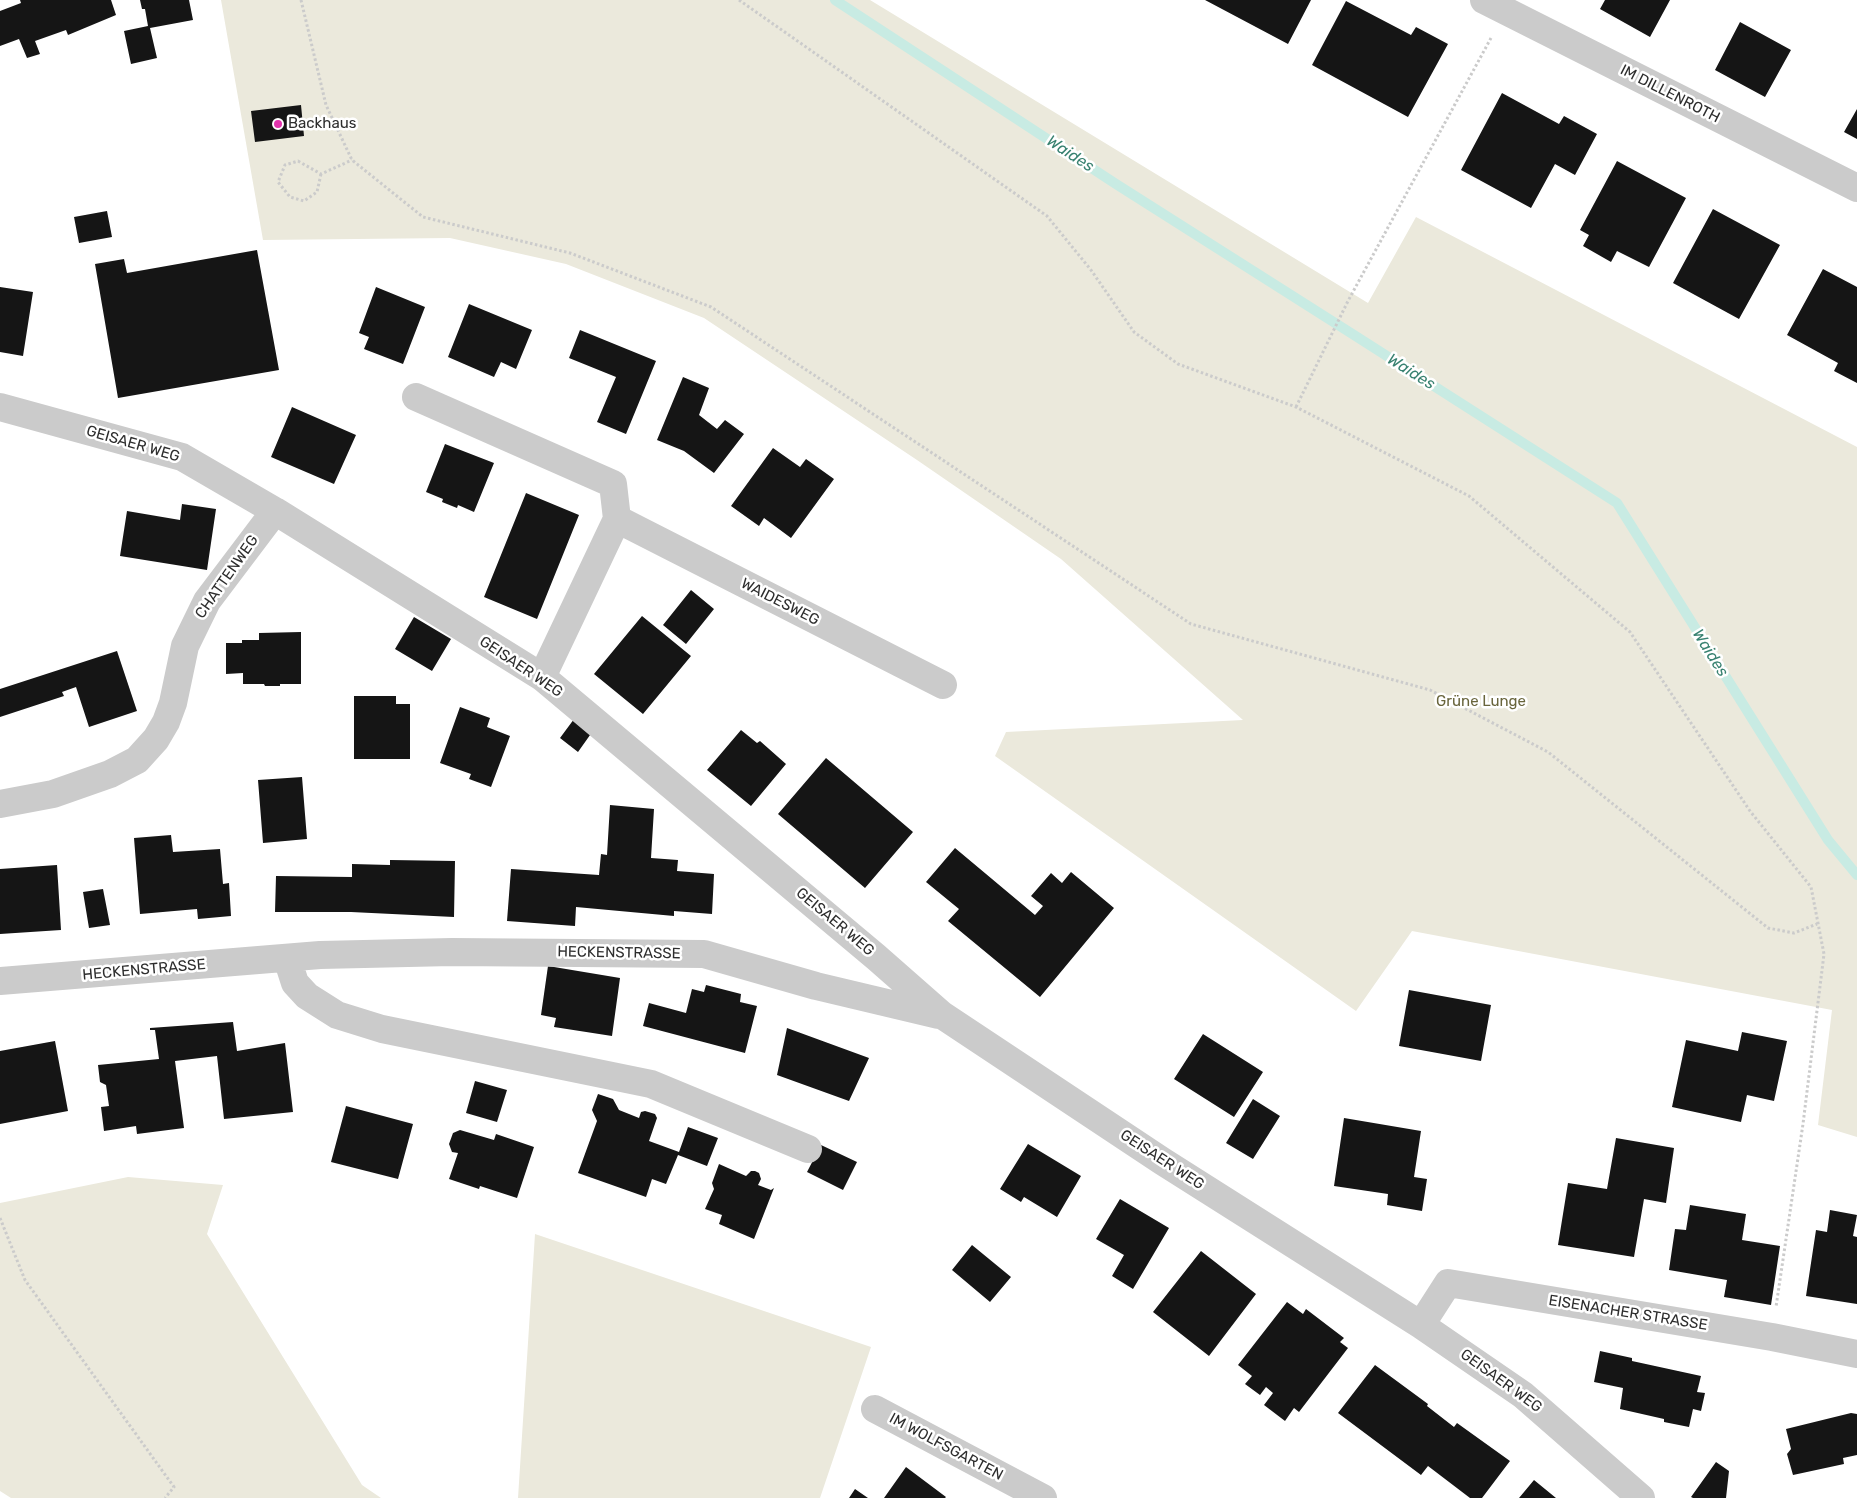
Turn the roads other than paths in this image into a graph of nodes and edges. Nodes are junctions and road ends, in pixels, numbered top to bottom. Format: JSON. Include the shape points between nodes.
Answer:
{"nodes":[{"id":1,"x":1495,"y":6,"type":"edge"},
{"id":2,"x":1857,"y":188,"type":"edge"},
{"id":3,"x":416,"y":397,"type":"dead end"},
{"id":4,"x":0,"y":407,"type":"edge"},
{"id":5,"x":275,"y":511,"type":"junction"},
{"id":6,"x":617,"y":519,"type":"junction"},
{"id":7,"x":542,"y":678,"type":"junction"},
{"id":8,"x":943,"y":685,"type":"dead end"},
{"id":9,"x":0,"y":804,"type":"edge"},
{"id":10,"x":288,"y":958,"type":"junction"},
{"id":11,"x":0,"y":981,"type":"edge"},
{"id":12,"x":942,"y":1015,"type":"junction"},
{"id":13,"x":808,"y":1149,"type":"dead end"},
{"id":14,"x":1421,"y":1324,"type":"junction"},
{"id":15,"x":1857,"y":1354,"type":"edge"},
{"id":16,"x":875,"y":1409,"type":"dead end"},
{"id":17,"x":1043,"y":1498,"type":"edge"},
{"id":18,"x":1641,"y":1498,"type":"edge"}],
"edges":[{"from":1,"to":2,"type":"street","name":"IM DILLENROTH"},
{"from":3,"to":6,"type":"street","via":[[614,484]]},
{"from":4,"to":5,"type":"street","name":"GEISAER WEG","via":[[182,457]]},
{"from":5,"to":7,"type":"street","name":"GEISAER WEG"},
{"from":5,"to":9,"type":"street","name":"CHATTENWEG","via":[[207,601],[185,646],[166,722],[137,760],[110,774],[53,794]]},
{"from":6,"to":7,"type":"street"},
{"from":6,"to":8,"type":"street","name":"WAIDESWEG"},
{"from":7,"to":12,"type":"street","name":"GEISAER WEG"},
{"from":10,"to":11,"type":"street","name":"HECKENSTRASSE"},
{"from":10,"to":12,"type":"street","name":"HECKENSTRASSE","via":[[452,952],[704,954],[816,986]]},
{"from":10,"to":13,"type":"street","via":[[295,983],[306,996],[337,1016],[382,1029],[651,1084]]},
{"from":12,"to":14,"type":"street","name":"GEISAER WEG","via":[[1162,1161]]},
{"from":14,"to":15,"type":"street","name":"EISENACHER STRASSE","via":[[1448,1283]]},
{"from":14,"to":18,"type":"street","name":"GEISAER WEG","via":[[1524,1395]]},
{"from":16,"to":17,"type":"street","name":"IM WOLFSGARTEN"}]}
